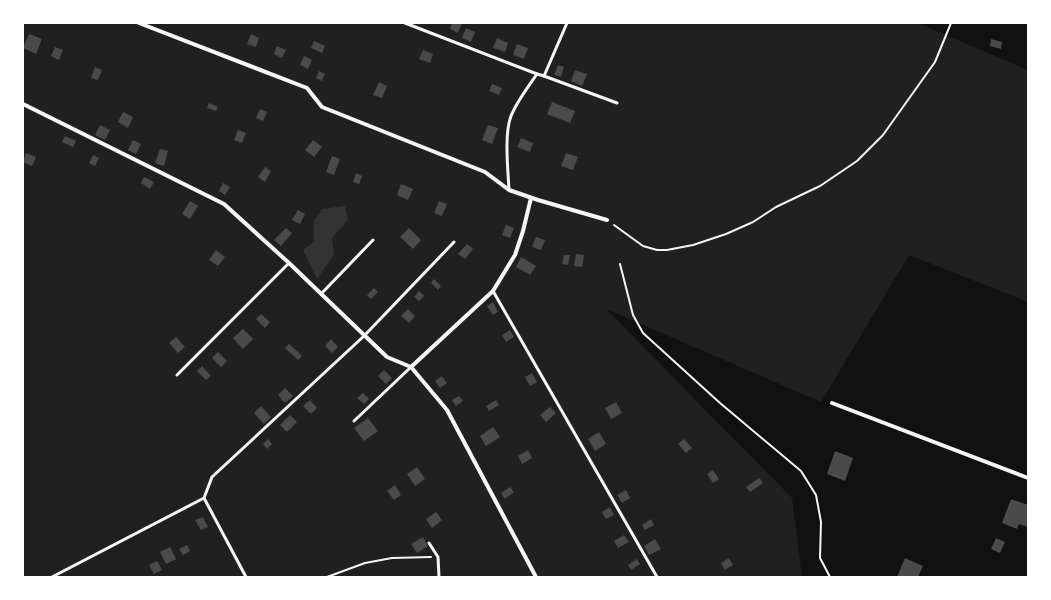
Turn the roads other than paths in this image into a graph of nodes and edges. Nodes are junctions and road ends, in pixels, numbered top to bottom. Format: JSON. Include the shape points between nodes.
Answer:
{"nodes":[{"id":1,"x":140,"y":23,"type":"edge"},
{"id":2,"x":405,"y":23,"type":"edge"},
{"id":3,"x":567,"y":23,"type":"edge"},
{"id":4,"x":537,"y":74,"type":"junction"},
{"id":5,"x":544,"y":76,"type":"junction"},
{"id":6,"x":618,"y":103,"type":"dead end"},
{"id":7,"x":23,"y":104,"type":"edge"},
{"id":8,"x":509,"y":190,"type":"junction"},
{"id":9,"x":531,"y":198,"type":"junction"},
{"id":10,"x":607,"y":220,"type":"road end"},
{"id":11,"x":373,"y":240,"type":"dead end"},
{"id":12,"x":454,"y":242,"type":"dead end"},
{"id":13,"x":289,"y":263,"type":"junction"},
{"id":14,"x":493,"y":291,"type":"junction"},
{"id":15,"x":321,"y":294,"type":"junction"},
{"id":16,"x":364,"y":336,"type":"junction"},
{"id":17,"x":411,"y":366,"type":"junction"},
{"id":18,"x":177,"y":375,"type":"dead end"},
{"id":19,"x":832,"y":403,"type":"dead end"},
{"id":20,"x":354,"y":421,"type":"dead end"},
{"id":21,"x":1028,"y":478,"type":"edge"},
{"id":22,"x":204,"y":498,"type":"junction"},
{"id":23,"x":429,"y":543,"type":"dead end"},
{"id":24,"x":52,"y":577,"type":"edge"},
{"id":25,"x":246,"y":577,"type":"edge"},
{"id":26,"x":439,"y":577,"type":"edge"},
{"id":27,"x":536,"y":577,"type":"edge"},
{"id":28,"x":657,"y":577,"type":"edge"}],
"edges":[{"from":1,"to":8,"type":"street","via":[[307,88],[322,107],[485,172]]},
{"from":2,"to":4,"type":"lane"},
{"from":3,"to":5,"type":"lane"},
{"from":4,"to":5,"type":"lane"},
{"from":4,"to":8,"type":"lane","via":[[510,117]]},
{"from":5,"to":6,"type":"lane"},
{"from":7,"to":13,"type":"street","via":[[224,204]]},
{"from":8,"to":9,"type":"street"},
{"from":9,"to":10,"type":"street"},
{"from":9,"to":14,"type":"street","via":[[515,255]]},
{"from":11,"to":15,"type":"lane"},
{"from":12,"to":16,"type":"lane"},
{"from":13,"to":15,"type":"street"},
{"from":13,"to":18,"type":"lane"},
{"from":14,"to":17,"type":"street"},
{"from":14,"to":28,"type":"lane"},
{"from":15,"to":16,"type":"street"},
{"from":16,"to":17,"type":"street","via":[[387,357]]},
{"from":16,"to":22,"type":"lane","via":[[212,477]]},
{"from":17,"to":20,"type":"lane"},
{"from":17,"to":27,"type":"street","via":[[447,410]]},
{"from":19,"to":21,"type":"street"},
{"from":22,"to":24,"type":"lane"},
{"from":22,"to":25,"type":"lane"},
{"from":23,"to":26,"type":"lane","via":[[438,557]]}]}
